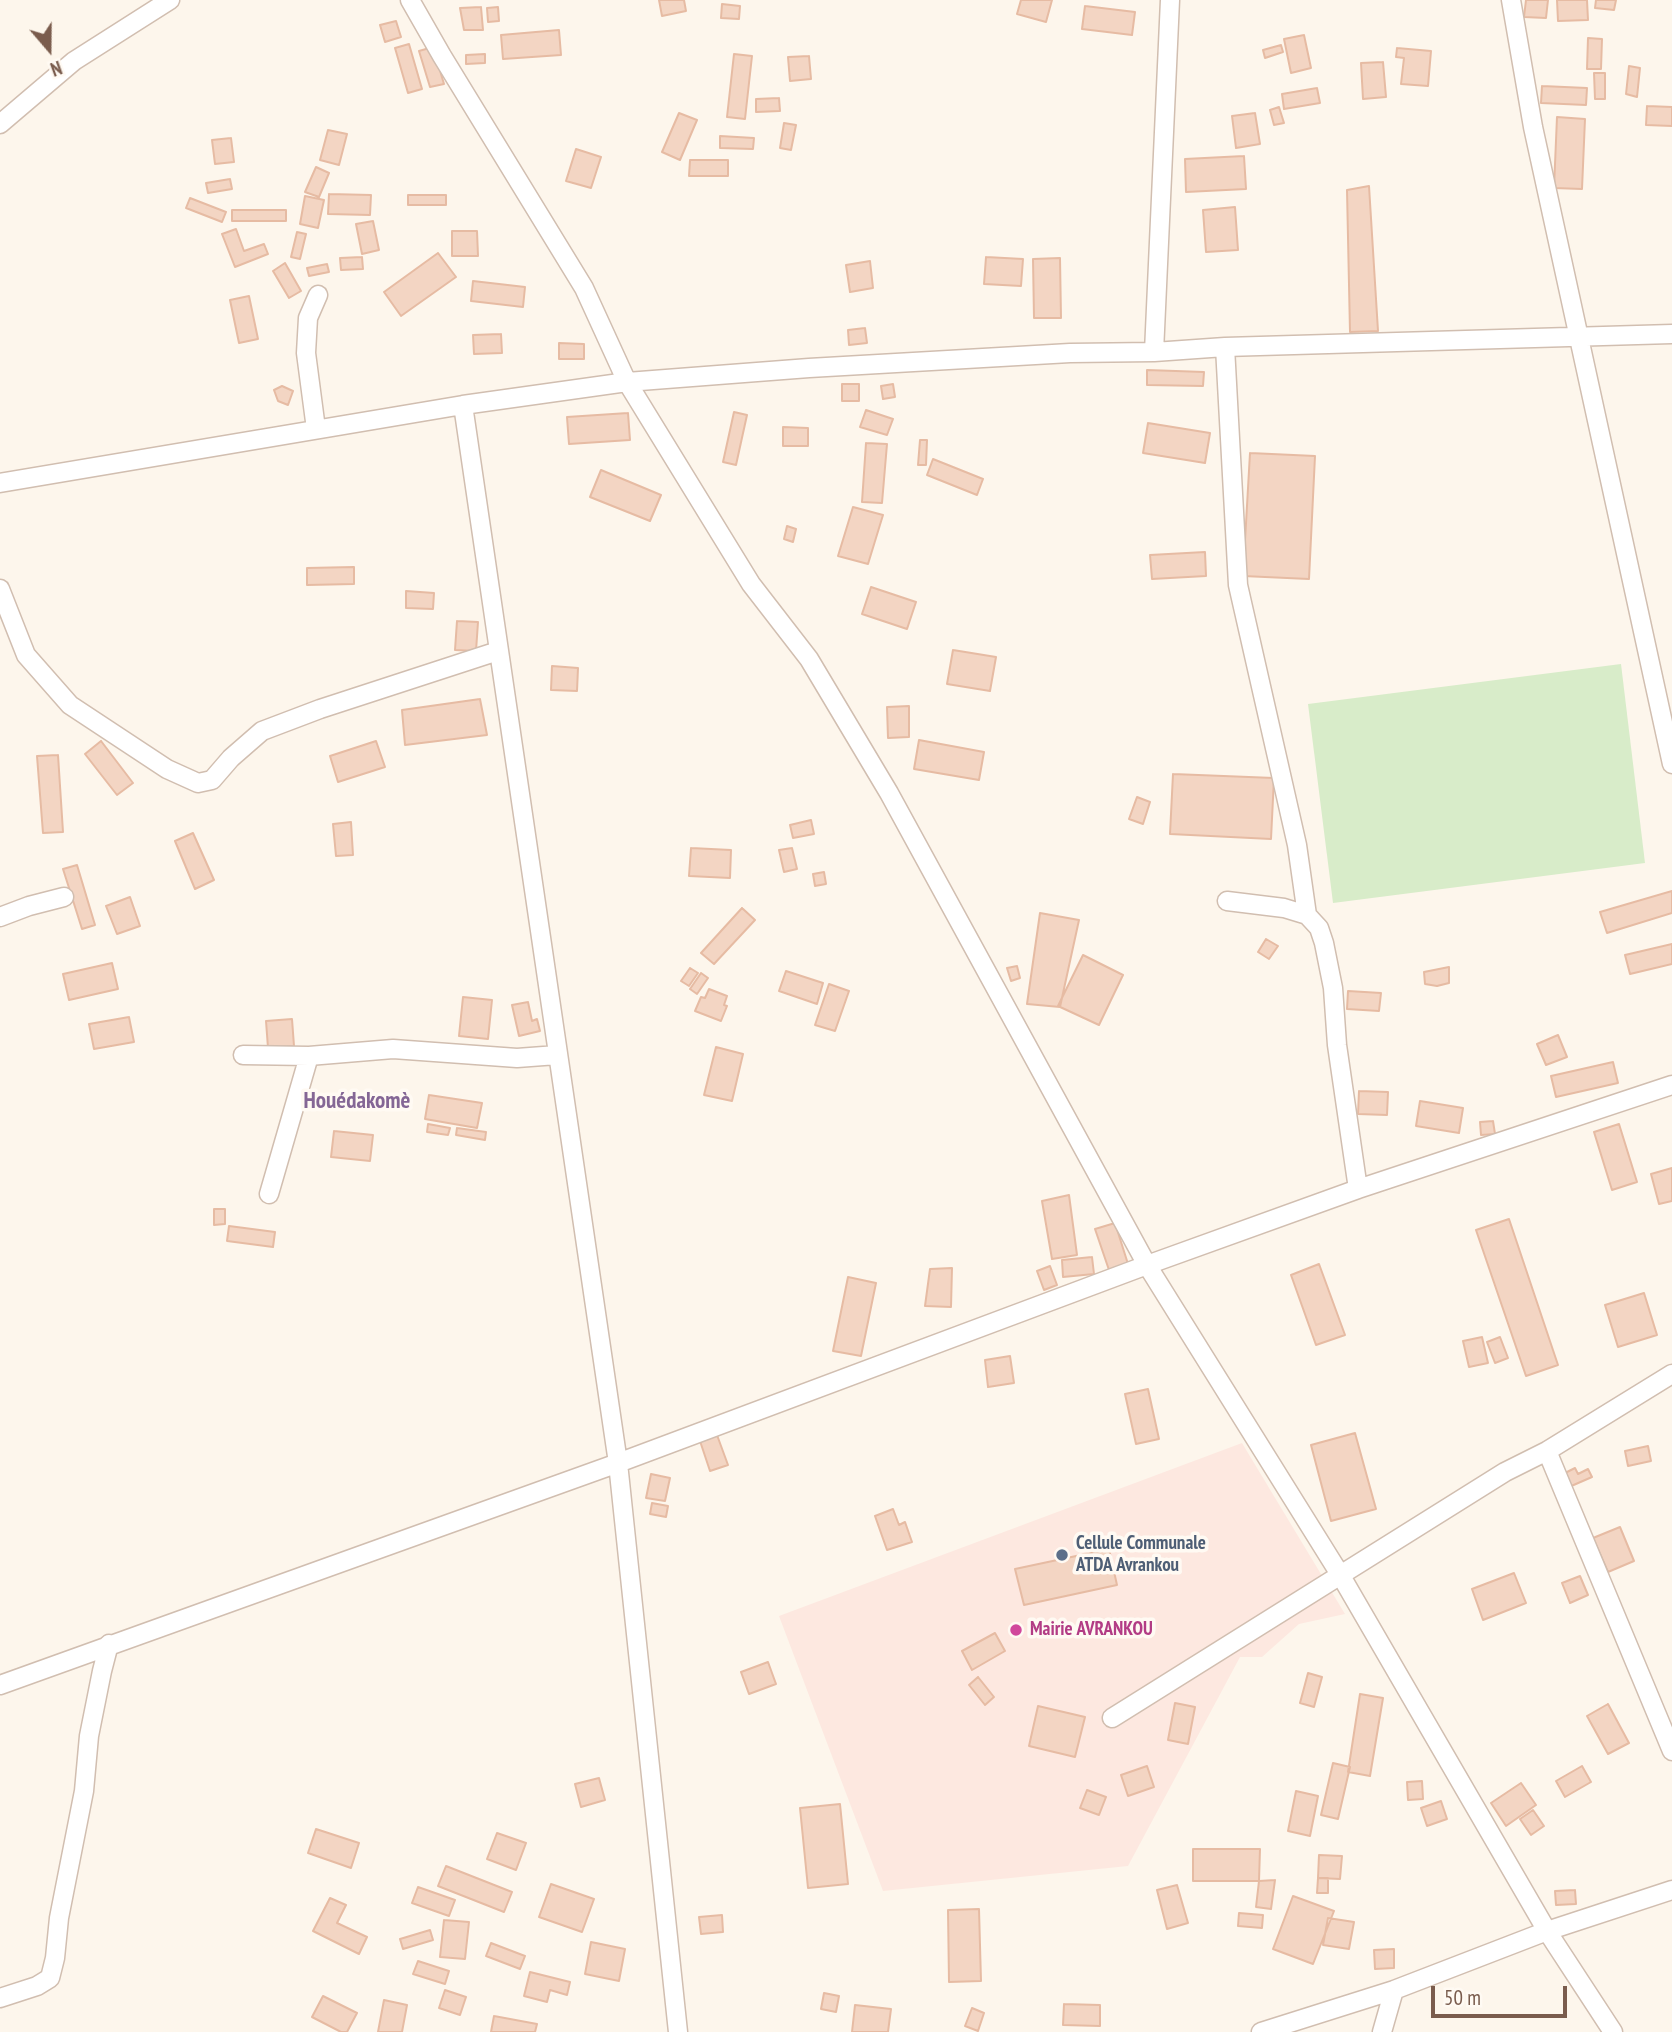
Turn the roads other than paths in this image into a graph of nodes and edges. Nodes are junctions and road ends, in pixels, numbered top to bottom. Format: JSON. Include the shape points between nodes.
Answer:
{"nodes":[{"id":1,"x":170,"y":0,"type":"edge"},
{"id":2,"x":410,"y":0,"type":"edge"},
{"id":3,"x":1170,"y":0,"type":"edge"},
{"id":4,"x":1511,"y":0,"type":"edge"},
{"id":5,"x":0,"y":124,"type":"edge"},
{"id":6,"x":317,"y":295,"type":"dead end"},
{"id":7,"x":1672,"y":334,"type":"edge"},
{"id":8,"x":1580,"y":337,"type":"junction"},
{"id":9,"x":1226,"y":347,"type":"junction"},
{"id":10,"x":1154,"y":352,"type":"junction"},
{"id":11,"x":627,"y":382,"type":"junction"},
{"id":12,"x":463,"y":405,"type":"junction"},
{"id":13,"x":316,"y":429,"type":"junction"},
{"id":14,"x":0,"y":483,"type":"edge"},
{"id":15,"x":0,"y":589,"type":"edge"},
{"id":16,"x":498,"y":651,"type":"junction"},
{"id":17,"x":1672,"y":764,"type":"edge"},
{"id":18,"x":64,"y":897,"type":"dead end"},
{"id":19,"x":1227,"y":901,"type":"dead end"},
{"id":20,"x":1307,"y":915,"type":"junction"},
{"id":21,"x":0,"y":917,"type":"edge"},
{"id":22,"x":243,"y":1055,"type":"dead end"},
{"id":23,"x":557,"y":1055,"type":"junction"},
{"id":24,"x":309,"y":1056,"type":"junction"},
{"id":25,"x":1672,"y":1084,"type":"edge"},
{"id":26,"x":1358,"y":1189,"type":"junction"},
{"id":27,"x":268,"y":1194,"type":"dead end"},
{"id":28,"x":1147,"y":1265,"type":"junction"},
{"id":29,"x":1672,"y":1374,"type":"edge"},
{"id":30,"x":1547,"y":1451,"type":"junction"},
{"id":31,"x":618,"y":1462,"type":"junction"},
{"id":32,"x":1341,"y":1576,"type":"junction"},
{"id":33,"x":110,"y":1644,"type":"junction"},
{"id":34,"x":0,"y":1685,"type":"edge"},
{"id":35,"x":1112,"y":1718,"type":"dead end"},
{"id":36,"x":1672,"y":1751,"type":"edge"},
{"id":37,"x":1672,"y":1890,"type":"edge"},
{"id":38,"x":1547,"y":1931,"type":"junction"},
{"id":39,"x":1394,"y":1990,"type":"junction"},
{"id":40,"x":0,"y":1998,"type":"edge"},
{"id":41,"x":678,"y":2032,"type":"edge"},
{"id":42,"x":1261,"y":2032,"type":"edge"},
{"id":43,"x":1382,"y":2032,"type":"edge"},
{"id":44,"x":1613,"y":2032,"type":"edge"}],
"edges":[{"from":1,"to":5,"type":"street","via":[[74,61]]},
{"from":2,"to":11,"type":"street","via":[[584,288]]},
{"from":3,"to":10,"type":"street"},
{"from":4,"to":8,"type":"street","via":[[1533,127]]},
{"from":6,"to":13,"type":"street","via":[[308,318],[306,353]]},
{"from":7,"to":8,"type":"street"},
{"from":8,"to":9,"type":"street"},
{"from":8,"to":17,"type":"street"},
{"from":9,"to":10,"type":"street"},
{"from":9,"to":20,"type":"street","via":[[1238,585],[1297,845]]},
{"from":10,"to":11,"type":"street","via":[[1042,354]]},
{"from":11,"to":12,"type":"street"},
{"from":11,"to":28,"type":"street","via":[[751,584],[809,659],[889,793]]},
{"from":12,"to":13,"type":"street"},
{"from":12,"to":16,"type":"street"},
{"from":13,"to":14,"type":"street"},
{"from":15,"to":16,"type":"street","via":[[26,656],[69,705],[167,769],[198,783],[212,780],[262,731]]},
{"from":16,"to":23,"type":"street"},
{"from":18,"to":21,"type":"street"},
{"from":19,"to":20,"type":"street"},
{"from":20,"to":26,"type":"street","via":[[1319,928],[1333,988]]},
{"from":22,"to":24,"type":"street"},
{"from":23,"to":24,"type":"street","via":[[517,1058],[393,1049]]},
{"from":23,"to":31,"type":"street"},
{"from":24,"to":27,"type":"street"},
{"from":25,"to":26,"type":"street"},
{"from":26,"to":28,"type":"street"},
{"from":28,"to":31,"type":"street"},
{"from":28,"to":32,"type":"street"},
{"from":29,"to":30,"type":"street"},
{"from":30,"to":32,"type":"street","via":[[1505,1472]]},
{"from":30,"to":36,"type":"street"},
{"from":31,"to":33,"type":"street"},
{"from":31,"to":41,"type":"street"},
{"from":32,"to":35,"type":"street"},
{"from":32,"to":38,"type":"street"},
{"from":33,"to":34,"type":"street"},
{"from":33,"to":40,"type":"street","via":[[89,1736],[84,1791],[50,1979]]},
{"from":37,"to":38,"type":"street"},
{"from":38,"to":39,"type":"street"},
{"from":38,"to":44,"type":"street"},
{"from":39,"to":42,"type":"street"},
{"from":39,"to":43,"type":"street"}]}
